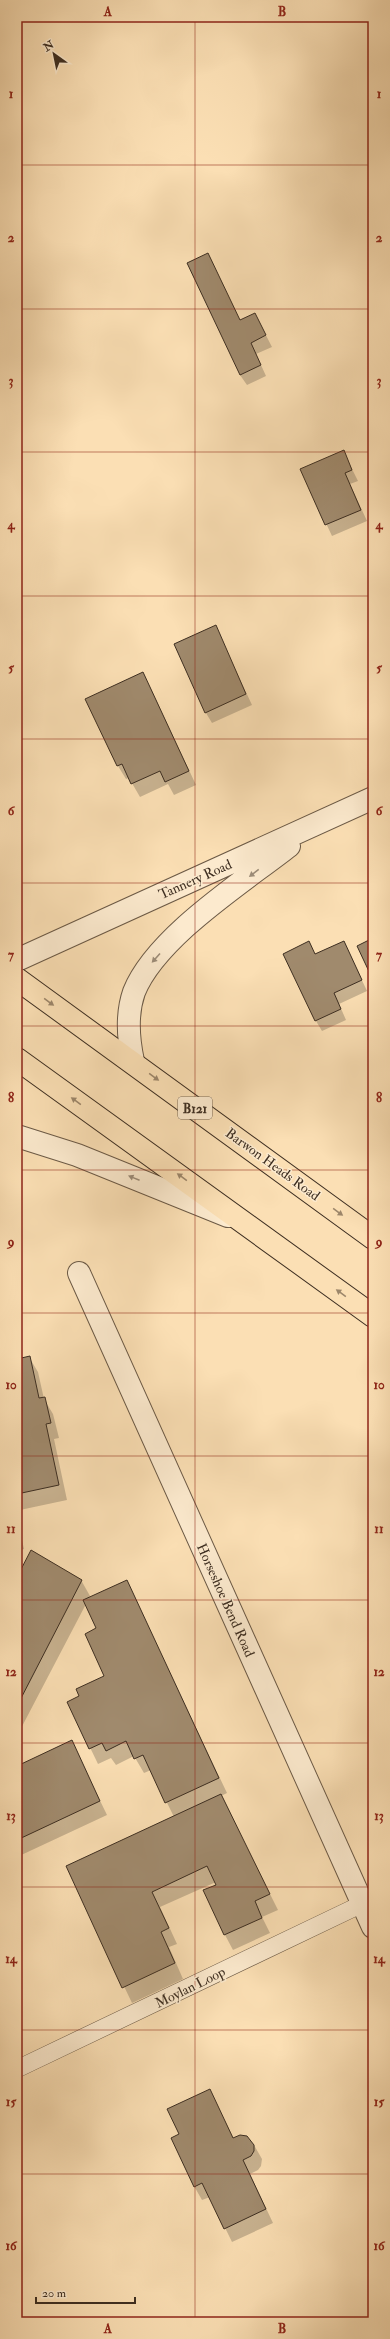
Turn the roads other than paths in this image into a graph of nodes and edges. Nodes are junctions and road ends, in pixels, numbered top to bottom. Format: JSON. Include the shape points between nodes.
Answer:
{"nodes":[{"id":1,"x":373,"y":798,"type":"edge"},
{"id":2,"x":318,"y":824,"type":"junction"},
{"id":3,"x":17,"y":960,"type":"edge"},
{"id":4,"x":17,"y":979,"type":"edge"},
{"id":5,"x":17,"y":1059,"type":"edge"},
{"id":6,"x":133,"y":1062,"type":"junction"},
{"id":7,"x":17,"y":1136,"type":"edge"},
{"id":8,"x":248,"y":1224,"type":"junction"},
{"id":9,"x":373,"y":1238,"type":"edge"},
{"id":10,"x":79,"y":1274,"type":"dead end"},
{"id":11,"x":373,"y":1316,"type":"edge"},
{"id":12,"x":362,"y":1904,"type":"junction"},
{"id":13,"x":373,"y":1927,"type":"edge"},
{"id":14,"x":17,"y":2069,"type":"edge"}],
"edges":[{"from":1,"to":2,"type":"street","name":"Tannery Road"},
{"from":2,"to":3,"type":"street","name":"Tannery Road"},
{"from":2,"to":6,"type":"street","one_way":true,"via":[[190,924],[153,962],[137,986],[131,1002],[128,1028]]},
{"from":4,"to":6,"type":"main road","name":"Barwon Heads Road","number":"B121","one_way":true},
{"from":8,"to":5,"type":"main road","one_way":true},
{"from":6,"to":9,"type":"main road","name":"Barwon Heads Road","number":"B121","one_way":true},
{"from":8,"to":7,"type":"street","one_way":true,"via":[[92,1160]]},
{"from":11,"to":8,"type":"main road","one_way":true},
{"from":10,"to":12,"type":"street","name":"Horseshoe Bend Road"},
{"from":12,"to":13,"type":"street","name":"Horseshoe Bend Road"},
{"from":12,"to":14,"type":"lane","name":"Moylan Loop"}]}
